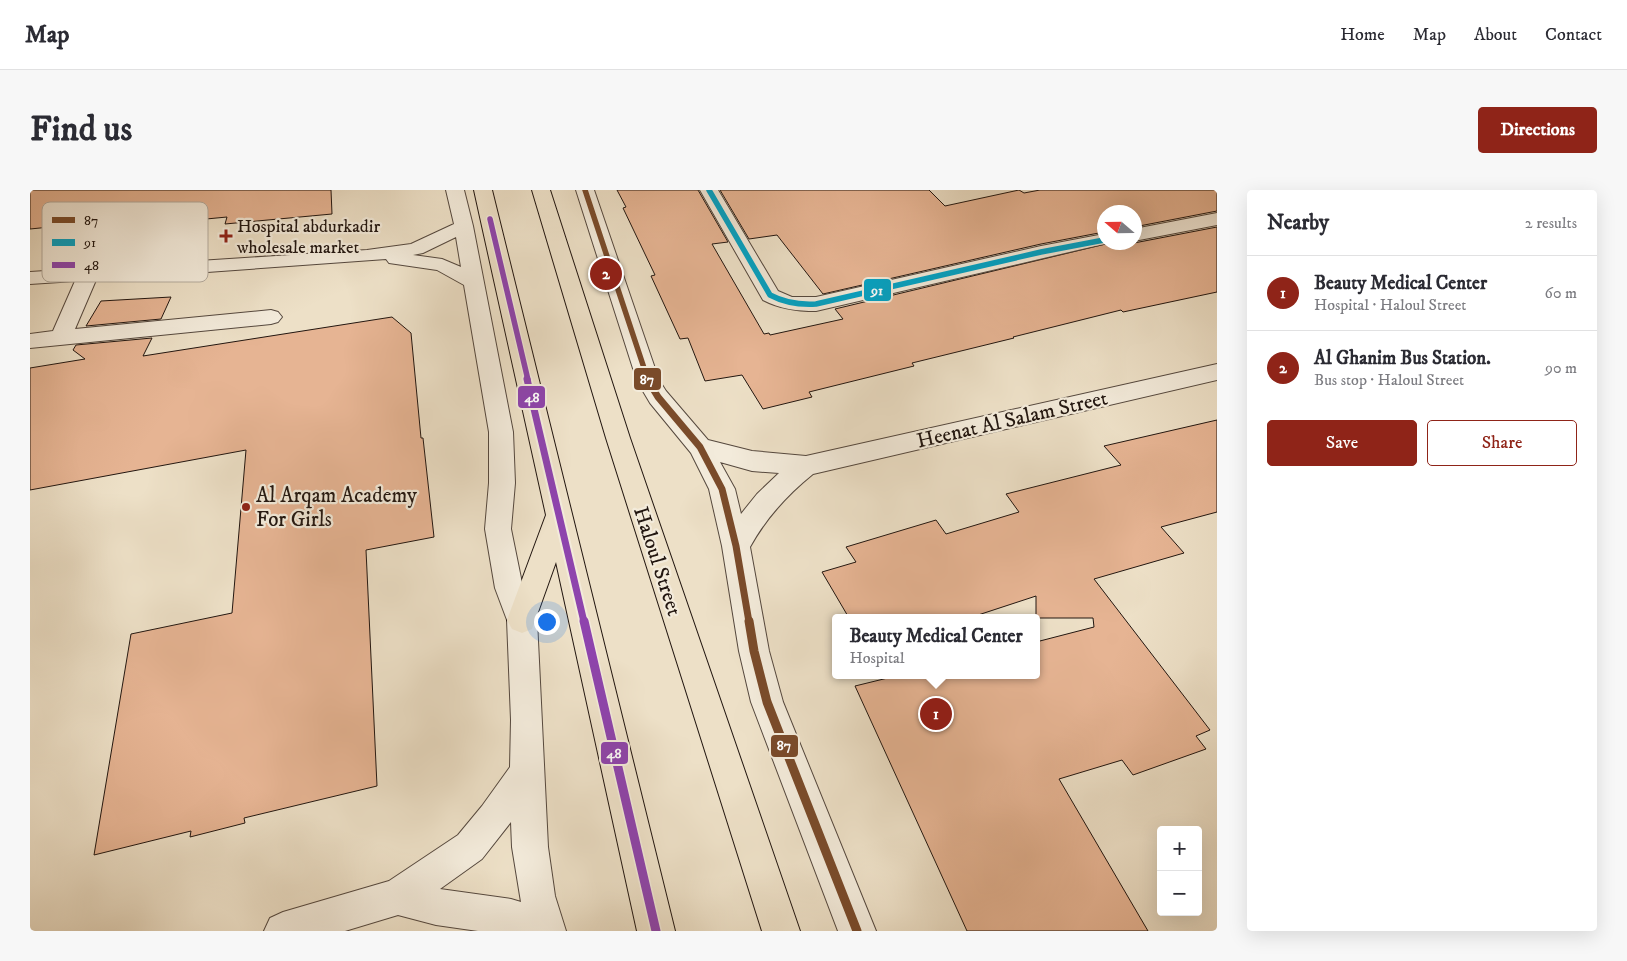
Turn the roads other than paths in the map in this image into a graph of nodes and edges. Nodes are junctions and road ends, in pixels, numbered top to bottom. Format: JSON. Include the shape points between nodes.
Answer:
{"nodes":[{"id":1,"x":455,"y":190,"type":"edge"},
{"id":2,"x":483,"y":190,"type":"edge"},
{"id":3,"x":541,"y":190,"type":"edge"},
{"id":4,"x":585,"y":190,"type":"edge"},
{"id":5,"x":709,"y":190,"type":"edge"},
{"id":6,"x":1217,"y":219,"type":"edge"},
{"id":7,"x":464,"y":226,"type":"junction"},
{"id":8,"x":1142,"y":233,"type":"edge"},
{"id":9,"x":1097,"y":241,"type":"edge"},
{"id":10,"x":368,"y":256,"type":"junction"},
{"id":11,"x":208,"y":267,"type":"edge"},
{"id":12,"x":473,"y":281,"type":"junction"},
{"id":13,"x":85,"y":282,"type":"edge"},
{"id":14,"x":271,"y":317,"type":"dead end"},
{"id":15,"x":61,"y":338,"type":"junction"},
{"id":16,"x":30,"y":341,"type":"edge"},
{"id":17,"x":1217,"y":372,"type":"edge"},
{"id":18,"x":700,"y":447,"type":"junction"},
{"id":19,"x":806,"y":466,"type":"junction"},
{"id":20,"x":558,"y":517,"type":"junction"},
{"id":21,"x":736,"y":546,"type":"junction"},
{"id":22,"x":522,"y":620,"type":"junction"},
{"id":23,"x":526,"y":772,"type":"junction"},
{"id":24,"x":398,"y":897,"type":"junction"},
{"id":25,"x":339,"y":923,"type":"edge"},
{"id":26,"x":283,"y":931,"type":"edge"},
{"id":27,"x":546,"y":931,"type":"edge"},
{"id":28,"x":656,"y":931,"type":"edge"},
{"id":29,"x":781,"y":931,"type":"edge"},
{"id":30,"x":857,"y":931,"type":"edge"}],
"edges":[{"from":1,"to":7,"type":"street"},
{"from":2,"to":20,"type":"main road"},
{"from":3,"to":29,"type":"main road","name":"Haloul Street","via":[[618,438]]},
{"from":4,"to":18,"type":"street","via":[[648,381]]},
{"from":5,"to":9,"type":"street","via":[[770,295],[798,305],[816,304]]},
{"from":6,"to":8,"type":"street"},
{"from":7,"to":10,"type":"street","via":[[416,249]]},
{"from":7,"to":12,"type":"street"},
{"from":10,"to":11,"type":"street"},
{"from":10,"to":12,"type":"street","via":[[442,265]]},
{"from":12,"to":22,"type":"street","via":[[501,432],[499,538],[508,588]]},
{"from":13,"to":15,"type":"street"},
{"from":14,"to":15,"type":"street"},
{"from":15,"to":16,"type":"street"},
{"from":17,"to":19,"type":"street","name":"Heenat Al Salam Street"},
{"from":18,"to":19,"type":"street","name":"Heenat Al Salam Street","via":[[752,461]]},
{"from":18,"to":21,"type":"street","via":[[722,489]]},
{"from":19,"to":21,"type":"street","name":"Heenat Al Salam Street","via":[[766,500]]},
{"from":20,"to":22,"type":"main road"},
{"from":20,"to":28,"type":"main road"},
{"from":21,"to":30,"type":"street","via":[[754,651],[767,702]]},
{"from":22,"to":23,"type":"street"},
{"from":23,"to":24,"type":"street","via":[[470,847]]},
{"from":23,"to":27,"type":"street","via":[[530,847]]},
{"from":24,"to":25,"type":"street"},
{"from":24,"to":27,"type":"street","via":[[436,907],[511,917]]},
{"from":25,"to":26,"type":"street"}]}
